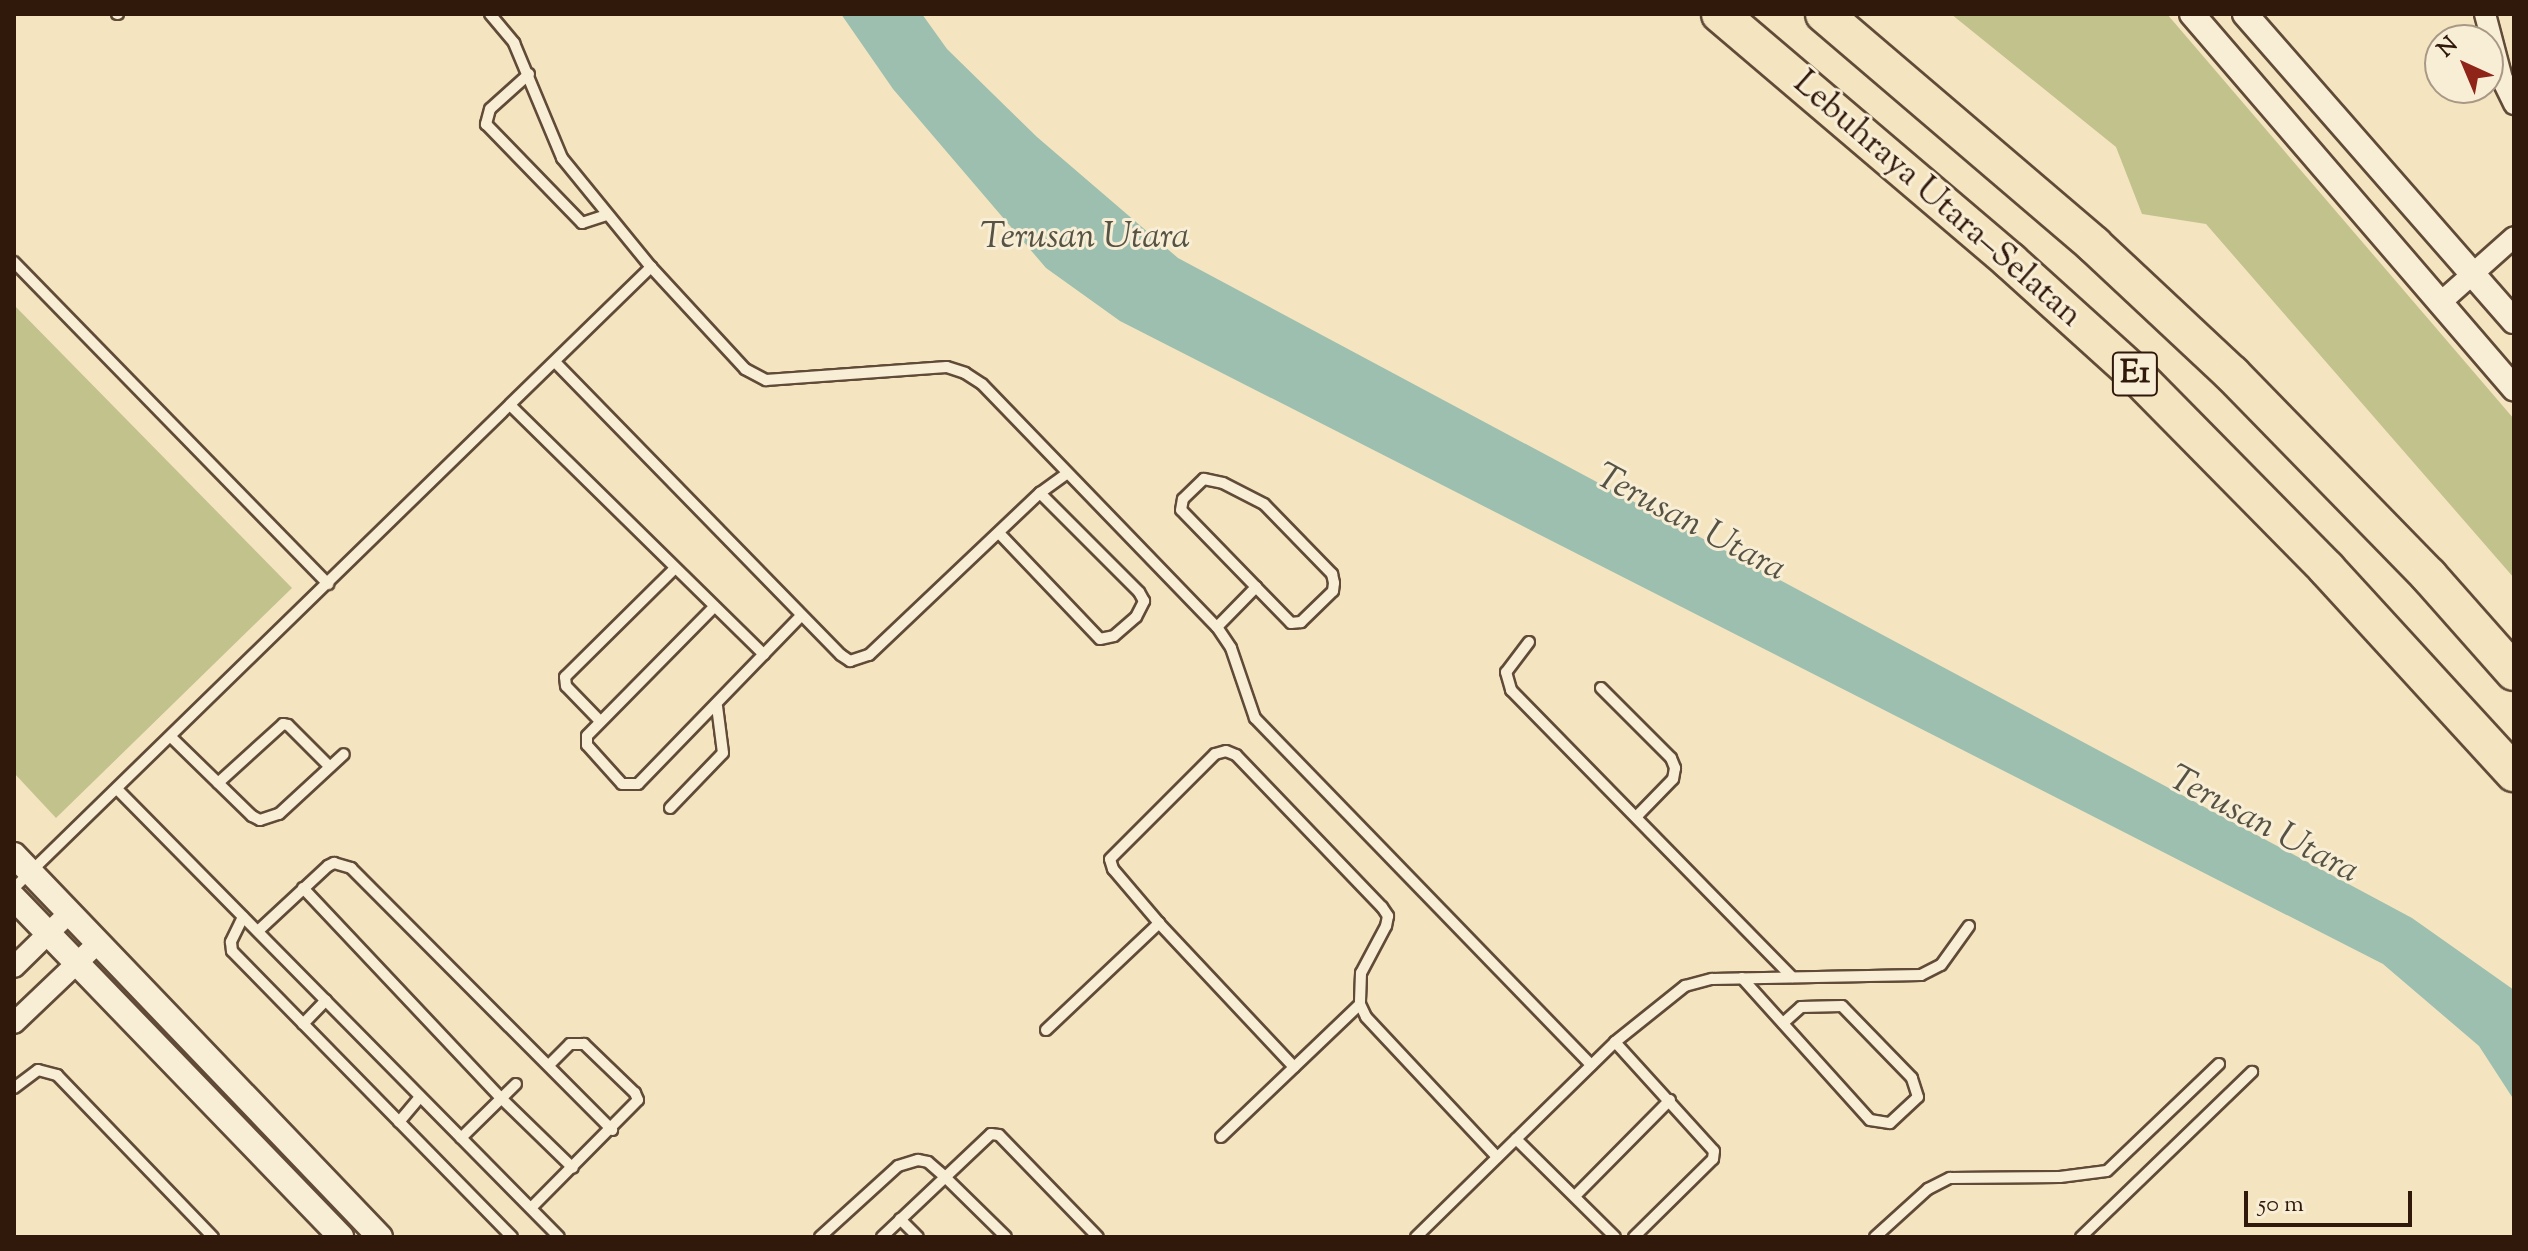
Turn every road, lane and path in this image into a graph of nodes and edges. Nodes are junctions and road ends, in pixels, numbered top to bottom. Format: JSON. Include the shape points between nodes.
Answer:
{"nodes":[{"id":1,"x":490,"y":14,"type":"edge"},
{"id":2,"x":1720,"y":14,"type":"edge"},
{"id":3,"x":1824,"y":14,"type":"edge"},
{"id":4,"x":2192,"y":14,"type":"edge"},
{"id":5,"x":2245,"y":14,"type":"edge"},
{"id":6,"x":529,"y":74,"type":"junction"},
{"id":7,"x":2504,"y":77,"type":"edge"},
{"id":8,"x":2514,"y":104,"type":"edge"},
{"id":9,"x":606,"y":215,"type":"junction"},
{"id":10,"x":2514,"y":237,"type":"edge"},
{"id":11,"x":14,"y":262,"type":"edge"},
{"id":12,"x":651,"y":267,"type":"junction"},
{"id":13,"x":2474,"y":273,"type":"junction"},
{"id":14,"x":2440,"y":303,"type":"junction"},
{"id":15,"x":2514,"y":321,"type":"edge"},
{"id":16,"x":555,"y":362,"type":"junction"},
{"id":17,"x":2514,"y":388,"type":"edge"},
{"id":18,"x":510,"y":405,"type":"junction"},
{"id":19,"x":1066,"y":474,"type":"junction"},
{"id":20,"x":1040,"y":493,"type":"junction"},
{"id":21,"x":999,"y":533,"type":"junction"},
{"id":22,"x":675,"y":568,"type":"junction"},
{"id":23,"x":328,"y":584,"type":"junction"},
{"id":24,"x":1256,"y":587,"type":"junction"},
{"id":25,"x":714,"y":607,"type":"junction"},
{"id":26,"x":802,"y":615,"type":"junction"},
{"id":27,"x":1217,"y":627,"type":"junction"},
{"id":28,"x":1529,"y":642,"type":"dead end"},
{"id":29,"x":764,"y":655,"type":"junction"},
{"id":30,"x":2514,"y":672,"type":"edge"},
{"id":31,"x":1601,"y":688,"type":"dead end"},
{"id":32,"x":717,"y":706,"type":"junction"},
{"id":33,"x":599,"y":720,"type":"junction"},
{"id":34,"x":171,"y":737,"type":"junction"},
{"id":35,"x":344,"y":754,"type":"dead end"},
{"id":36,"x":330,"y":767,"type":"junction"},
{"id":37,"x":2514,"y":773,"type":"edge"},
{"id":38,"x":218,"y":783,"type":"junction"},
{"id":39,"x":117,"y":789,"type":"junction"},
{"id":40,"x":670,"y":808,"type":"dead end"},
{"id":41,"x":1636,"y":817,"type":"junction"},
{"id":42,"x":19,"y":871,"type":"edge"},
{"id":43,"x":303,"y":888,"type":"junction"},
{"id":44,"x":14,"y":898,"type":"edge"},
{"id":45,"x":69,"y":913,"type":"junction"},
{"id":46,"x":243,"y":917,"type":"junction"},
{"id":47,"x":1159,"y":923,"type":"junction"},
{"id":48,"x":1969,"y":926,"type":"dead end"},
{"id":49,"x":258,"y":931,"type":"junction"},
{"id":50,"x":48,"y":935,"type":"junction"},
{"id":51,"x":98,"y":943,"type":"junction"},
{"id":52,"x":76,"y":963,"type":"junction"},
{"id":53,"x":14,"y":967,"type":"edge"},
{"id":54,"x":1792,"y":977,"type":"junction"},
{"id":55,"x":1742,"y":978,"type":"junction"},
{"id":56,"x":326,"y":1000,"type":"junction"},
{"id":57,"x":1360,"y":1004,"type":"junction"},
{"id":58,"x":14,"y":1023,"type":"edge"},
{"id":59,"x":1783,"y":1023,"type":"junction"},
{"id":60,"x":303,"y":1024,"type":"junction"},
{"id":61,"x":1046,"y":1030,"type":"dead end"},
{"id":62,"x":1615,"y":1042,"type":"junction"},
{"id":63,"x":2219,"y":1064,"type":"dead end"},
{"id":64,"x":549,"y":1065,"type":"junction"},
{"id":65,"x":1591,"y":1065,"type":"junction"},
{"id":66,"x":1294,"y":1067,"type":"junction"},
{"id":67,"x":2252,"y":1072,"type":"dead end"},
{"id":68,"x":516,"y":1084,"type":"dead end"},
{"id":69,"x":14,"y":1088,"type":"edge"},
{"id":70,"x":420,"y":1097,"type":"junction"},
{"id":71,"x":501,"y":1098,"type":"junction"},
{"id":72,"x":1670,"y":1100,"type":"junction"},
{"id":73,"x":399,"y":1122,"type":"junction"},
{"id":74,"x":612,"y":1130,"type":"junction"},
{"id":75,"x":1221,"y":1137,"type":"dead end"},
{"id":76,"x":461,"y":1138,"type":"junction"},
{"id":77,"x":1516,"y":1139,"type":"junction"},
{"id":78,"x":1497,"y":1157,"type":"junction"},
{"id":79,"x":573,"y":1168,"type":"junction"},
{"id":80,"x":943,"y":1175,"type":"junction"},
{"id":81,"x":1575,"y":1196,"type":"junction"},
{"id":82,"x":531,"y":1208,"type":"junction"},
{"id":83,"x":900,"y":1219,"type":"junction"},
{"id":84,"x":213,"y":1237,"type":"edge"},
{"id":85,"x":341,"y":1237,"type":"edge"},
{"id":86,"x":380,"y":1237,"type":"edge"},
{"id":87,"x":512,"y":1237,"type":"edge"},
{"id":88,"x":559,"y":1237,"type":"edge"},
{"id":89,"x":820,"y":1237,"type":"edge"},
{"id":90,"x":882,"y":1237,"type":"edge"},
{"id":91,"x":918,"y":1237,"type":"edge"},
{"id":92,"x":1006,"y":1237,"type":"edge"},
{"id":93,"x":1098,"y":1237,"type":"edge"},
{"id":94,"x":1416,"y":1237,"type":"edge"},
{"id":95,"x":1615,"y":1237,"type":"edge"},
{"id":96,"x":1634,"y":1237,"type":"edge"},
{"id":97,"x":1875,"y":1237,"type":"edge"},
{"id":98,"x":2081,"y":1237,"type":"edge"}],
"edges":[{"from":1,"to":6,"type":"lane","via":[[514,43]]},
{"from":2,"to":37,"type":"highway","name":"Lebuhraya Utara–Selatan","number":"E1","via":[[1988,241],[2133,372],[2327,569]]},
{"from":3,"to":30,"type":"highway","name":"Lebuhraya Utara–Selatan","number":"E1","via":[[2094,245],[2232,374],[2429,576]]},
{"from":4,"to":14,"type":"street"},
{"from":5,"to":13,"type":"street"},
{"from":6,"to":9,"type":"lane","via":[[555,148]]},
{"from":6,"to":9,"type":"lane","via":[[490,109],[486,124],[582,223]]},
{"from":7,"to":8,"type":"street"},
{"from":9,"to":12,"type":"lane"},
{"from":10,"to":13,"type":"street"},
{"from":11,"to":23,"type":"lane"},
{"from":12,"to":16,"type":"lane"},
{"from":12,"to":19,"type":"lane","via":[[755,376],[766,380],[947,367],[982,384]]},
{"from":13,"to":14,"type":"street"},
{"from":13,"to":15,"type":"street"},
{"from":14,"to":17,"type":"street"},
{"from":16,"to":18,"type":"lane"},
{"from":16,"to":26,"type":"lane"},
{"from":18,"to":22,"type":"lane"},
{"from":18,"to":23,"type":"lane"},
{"from":19,"to":20,"type":"lane"},
{"from":19,"to":27,"type":"lane"},
{"from":20,"to":21,"type":"lane"},
{"from":20,"to":21,"type":"lane","via":[[1139,592],[1144,601],[1136,617],[1109,639],[1100,639]]},
{"from":21,"to":26,"type":"lane","via":[[859,660],[841,655]]},
{"from":22,"to":25,"type":"lane"},
{"from":22,"to":33,"type":"lane","via":[[565,677],[566,686]]},
{"from":23,"to":34,"type":"lane"},
{"from":24,"to":24,"type":"lane","via":[[1291,623],[1301,622],[1333,591],[1334,583],[1332,574],[1264,504],[1204,479],[1183,499],[1181,510]]},
{"from":24,"to":27,"type":"lane"},
{"from":25,"to":29,"type":"lane"},
{"from":25,"to":33,"type":"lane"},
{"from":26,"to":29,"type":"lane"},
{"from":27,"to":65,"type":"lane","via":[[1231,648],[1255,718]]},
{"from":28,"to":41,"type":"lane","via":[[1506,672],[1511,690]]},
{"from":29,"to":32,"type":"lane"},
{"from":31,"to":41,"type":"lane","via":[[1675,768],[1673,779]]},
{"from":32,"to":33,"type":"lane","via":[[638,784],[630,785],[622,784],[587,745]]},
{"from":32,"to":40,"type":"lane","via":[[723,753]]},
{"from":34,"to":38,"type":"lane"},
{"from":34,"to":39,"type":"lane"},
{"from":35,"to":36,"type":"lane"},
{"from":36,"to":38,"type":"lane","via":[[270,819],[252,816]]},
{"from":36,"to":38,"type":"lane","via":[[283,724]]},
{"from":39,"to":42,"type":"lane"},
{"from":39,"to":46,"type":"lane"},
{"from":41,"to":54,"type":"lane"},
{"from":42,"to":45,"type":"street"},
{"from":43,"to":49,"type":"lane"},
{"from":43,"to":64,"type":"lane","via":[[334,863],[351,868]]},
{"from":43,"to":71,"type":"lane"},
{"from":44,"to":50,"type":"street"},
{"from":45,"to":50,"type":"street"},
{"from":45,"to":51,"type":"street"},
{"from":46,"to":49,"type":"lane"},
{"from":46,"to":60,"type":"lane","via":[[232,951]]},
{"from":47,"to":57,"type":"lane","via":[[1110,859],[1215,754],[1236,755],[1388,916],[1361,973]]},
{"from":47,"to":61,"type":"lane"},
{"from":47,"to":66,"type":"lane"},
{"from":48,"to":54,"type":"lane","via":[[1933,972]]},
{"from":49,"to":56,"type":"lane"},
{"from":50,"to":52,"type":"street"},
{"from":50,"to":53,"type":"street"},
{"from":51,"to":52,"type":"street"},
{"from":51,"to":86,"type":"street"},
{"from":52,"to":58,"type":"street"},
{"from":52,"to":85,"type":"street"},
{"from":54,"to":55,"type":"lane"},
{"from":55,"to":59,"type":"lane"},
{"from":55,"to":62,"type":"lane","via":[[1685,986]]},
{"from":56,"to":60,"type":"lane"},
{"from":56,"to":70,"type":"lane"},
{"from":57,"to":66,"type":"lane"},
{"from":57,"to":78,"type":"lane","via":[[1366,1017]]},
{"from":59,"to":59,"type":"lane","via":[[1870,1120],[1890,1123],[1918,1097],[1912,1078],[1842,1006],[1801,1007]]},
{"from":60,"to":73,"type":"lane"},
{"from":62,"to":65,"type":"lane"},
{"from":62,"to":72,"type":"lane"},
{"from":63,"to":97,"type":"lane","via":[[2107,1171],[1950,1178],[1928,1189]]},
{"from":64,"to":74,"type":"lane"},
{"from":64,"to":74,"type":"lane","via":[[570,1044],[584,1044],[635,1093],[637,1105]]},
{"from":65,"to":77,"type":"lane"},
{"from":66,"to":75,"type":"lane"},
{"from":67,"to":98,"type":"lane"},
{"from":68,"to":71,"type":"lane"},
{"from":69,"to":84,"type":"lane","via":[[38,1070],[57,1075]]},
{"from":70,"to":73,"type":"lane"},
{"from":70,"to":76,"type":"lane"},
{"from":71,"to":76,"type":"lane"},
{"from":71,"to":79,"type":"lane"},
{"from":72,"to":81,"type":"lane"},
{"from":72,"to":96,"type":"lane","via":[[1710,1143],[1713,1159]]},
{"from":73,"to":87,"type":"lane"},
{"from":74,"to":79,"type":"lane"},
{"from":76,"to":82,"type":"lane"},
{"from":77,"to":78,"type":"lane"},
{"from":77,"to":81,"type":"lane"},
{"from":78,"to":94,"type":"lane"},
{"from":79,"to":82,"type":"lane"},
{"from":80,"to":83,"type":"lane"},
{"from":80,"to":89,"type":"lane","via":[[928,1162],[909,1160]]},
{"from":80,"to":92,"type":"lane"},
{"from":80,"to":93,"type":"lane","via":[[984,1138],[999,1135]]},
{"from":81,"to":95,"type":"lane"},
{"from":82,"to":88,"type":"lane"},
{"from":83,"to":90,"type":"lane"},
{"from":83,"to":91,"type":"lane"}]}
